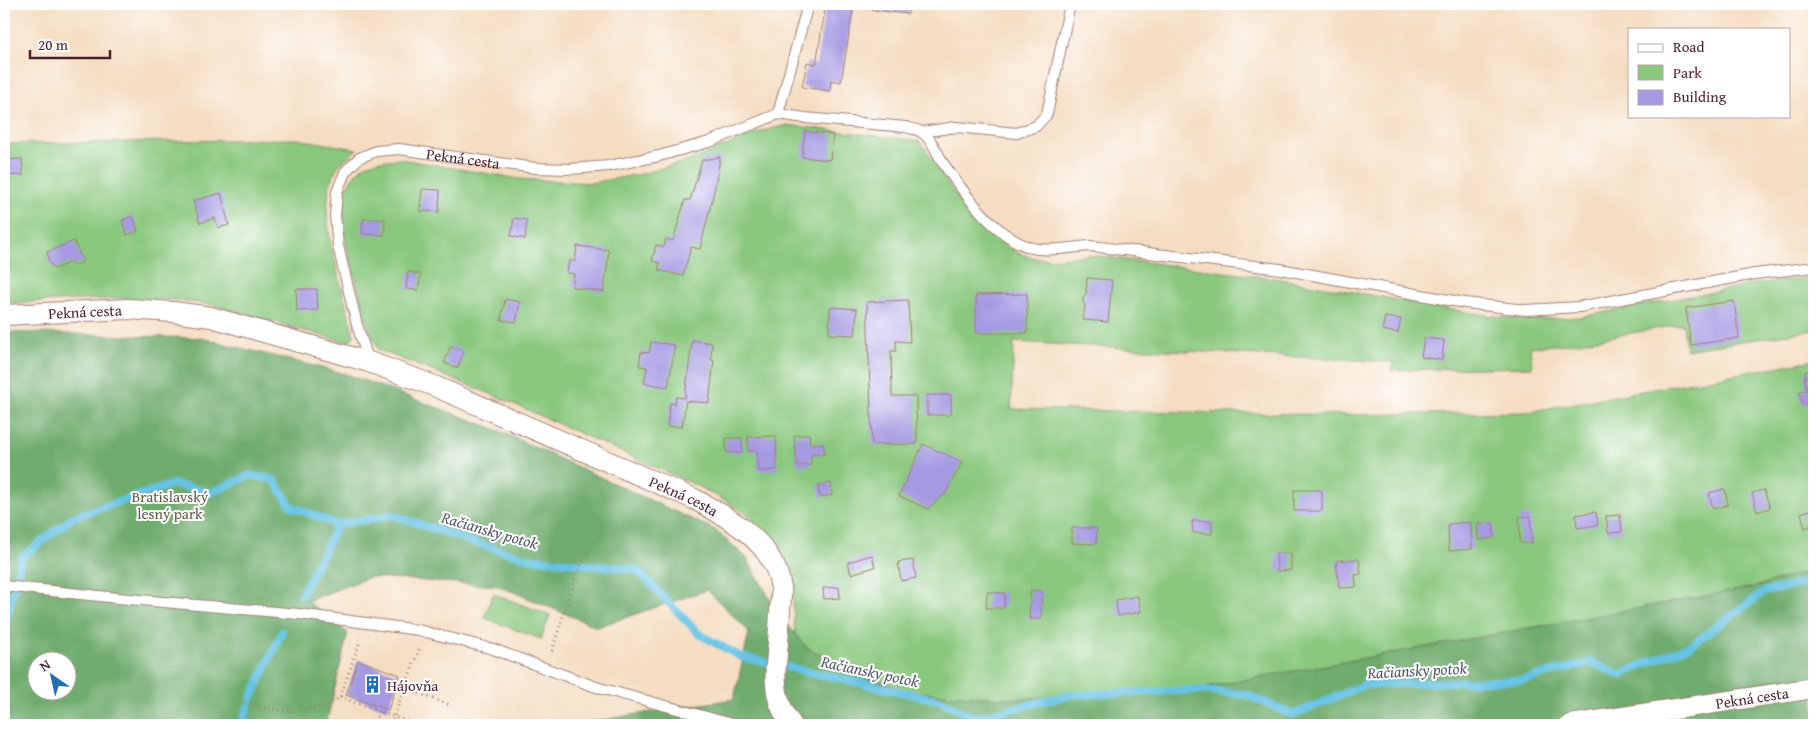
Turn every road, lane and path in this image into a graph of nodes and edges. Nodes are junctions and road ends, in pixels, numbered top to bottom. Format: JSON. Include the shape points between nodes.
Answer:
{"nodes":[{"id":1,"x":808,"y":4,"type":"edge"},
{"id":2,"x":1070,"y":4,"type":"edge"},
{"id":3,"x":778,"y":114,"type":"junction"},
{"id":4,"x":922,"y":132,"type":"junction"},
{"id":5,"x":1814,"y":267,"type":"edge"},
{"id":6,"x":4,"y":315,"type":"edge"},
{"id":7,"x":369,"y":362,"type":"junction"},
{"id":8,"x":591,"y":549,"type":"dead end"},
{"id":9,"x":5,"y":587,"type":"edge"},
{"id":10,"x":425,"y":632,"type":"junction"},
{"id":11,"x":354,"y":658,"type":"dead end"},
{"id":12,"x":547,"y":669,"type":"junction"},
{"id":13,"x":405,"y":688,"type":"junction"},
{"id":14,"x":1814,"y":688,"type":"edge"},
{"id":15,"x":340,"y":697,"type":"junction"},
{"id":16,"x":245,"y":701,"type":"dead end"},
{"id":17,"x":450,"y":705,"type":"dead end"},
{"id":18,"x":381,"y":711,"type":"junction"},
{"id":19,"x":395,"y":716,"type":"junction"},
{"id":20,"x":371,"y":725,"type":"edge"},
{"id":21,"x":392,"y":725,"type":"edge"},
{"id":22,"x":417,"y":725,"type":"edge"},
{"id":23,"x":736,"y":725,"type":"edge"},
{"id":24,"x":792,"y":725,"type":"edge"},
{"id":25,"x":1570,"y":725,"type":"edge"}],
"edges":[{"from":1,"to":3,"type":"lane"},
{"from":2,"to":4,"type":"lane","via":[[1047,114],[1036,126],[1017,133],[956,127]]},
{"from":3,"to":4,"type":"lane","via":[[906,127]]},
{"from":3,"to":7,"type":"lane","name":"Pekná cesta","via":[[710,142],[609,166],[535,168],[400,150],[376,151],[358,158],[342,178],[335,216],[338,246]]},
{"from":4,"to":5,"type":"lane","via":[[953,178],[995,227],[1036,249],[1091,246],[1270,268],[1465,303],[1525,310],[1579,307],[1755,274]]},
{"from":6,"to":7,"type":"street","name":"Pekná cesta","via":[[129,309],[173,312],[211,317]]},
{"from":7,"to":24,"type":"street","name":"Pekná cesta","via":[[490,409],[694,500],[741,528],[770,558],[778,575],[781,590],[775,681],[782,709]]},
{"from":8,"to":12,"type":"path","via":[[577,572]]},
{"from":9,"to":10,"type":"lane","via":[[299,614]]},
{"from":10,"to":12,"type":"lane","via":[[493,649]]},
{"from":10,"to":13,"type":"path"},
{"from":11,"to":15,"type":"path"},
{"from":12,"to":23,"type":"lane","via":[[596,687]]},
{"from":13,"to":17,"type":"path"},
{"from":13,"to":19,"type":"path"},
{"from":14,"to":25,"type":"street","name":"Pekná cesta"},
{"from":15,"to":16,"type":"path","via":[[328,705],[286,711]]},
{"from":15,"to":18,"type":"path"},
{"from":18,"to":19,"type":"path"},
{"from":18,"to":20,"type":"path"},
{"from":19,"to":21,"type":"path"},
{"from":19,"to":22,"type":"path"}]}
